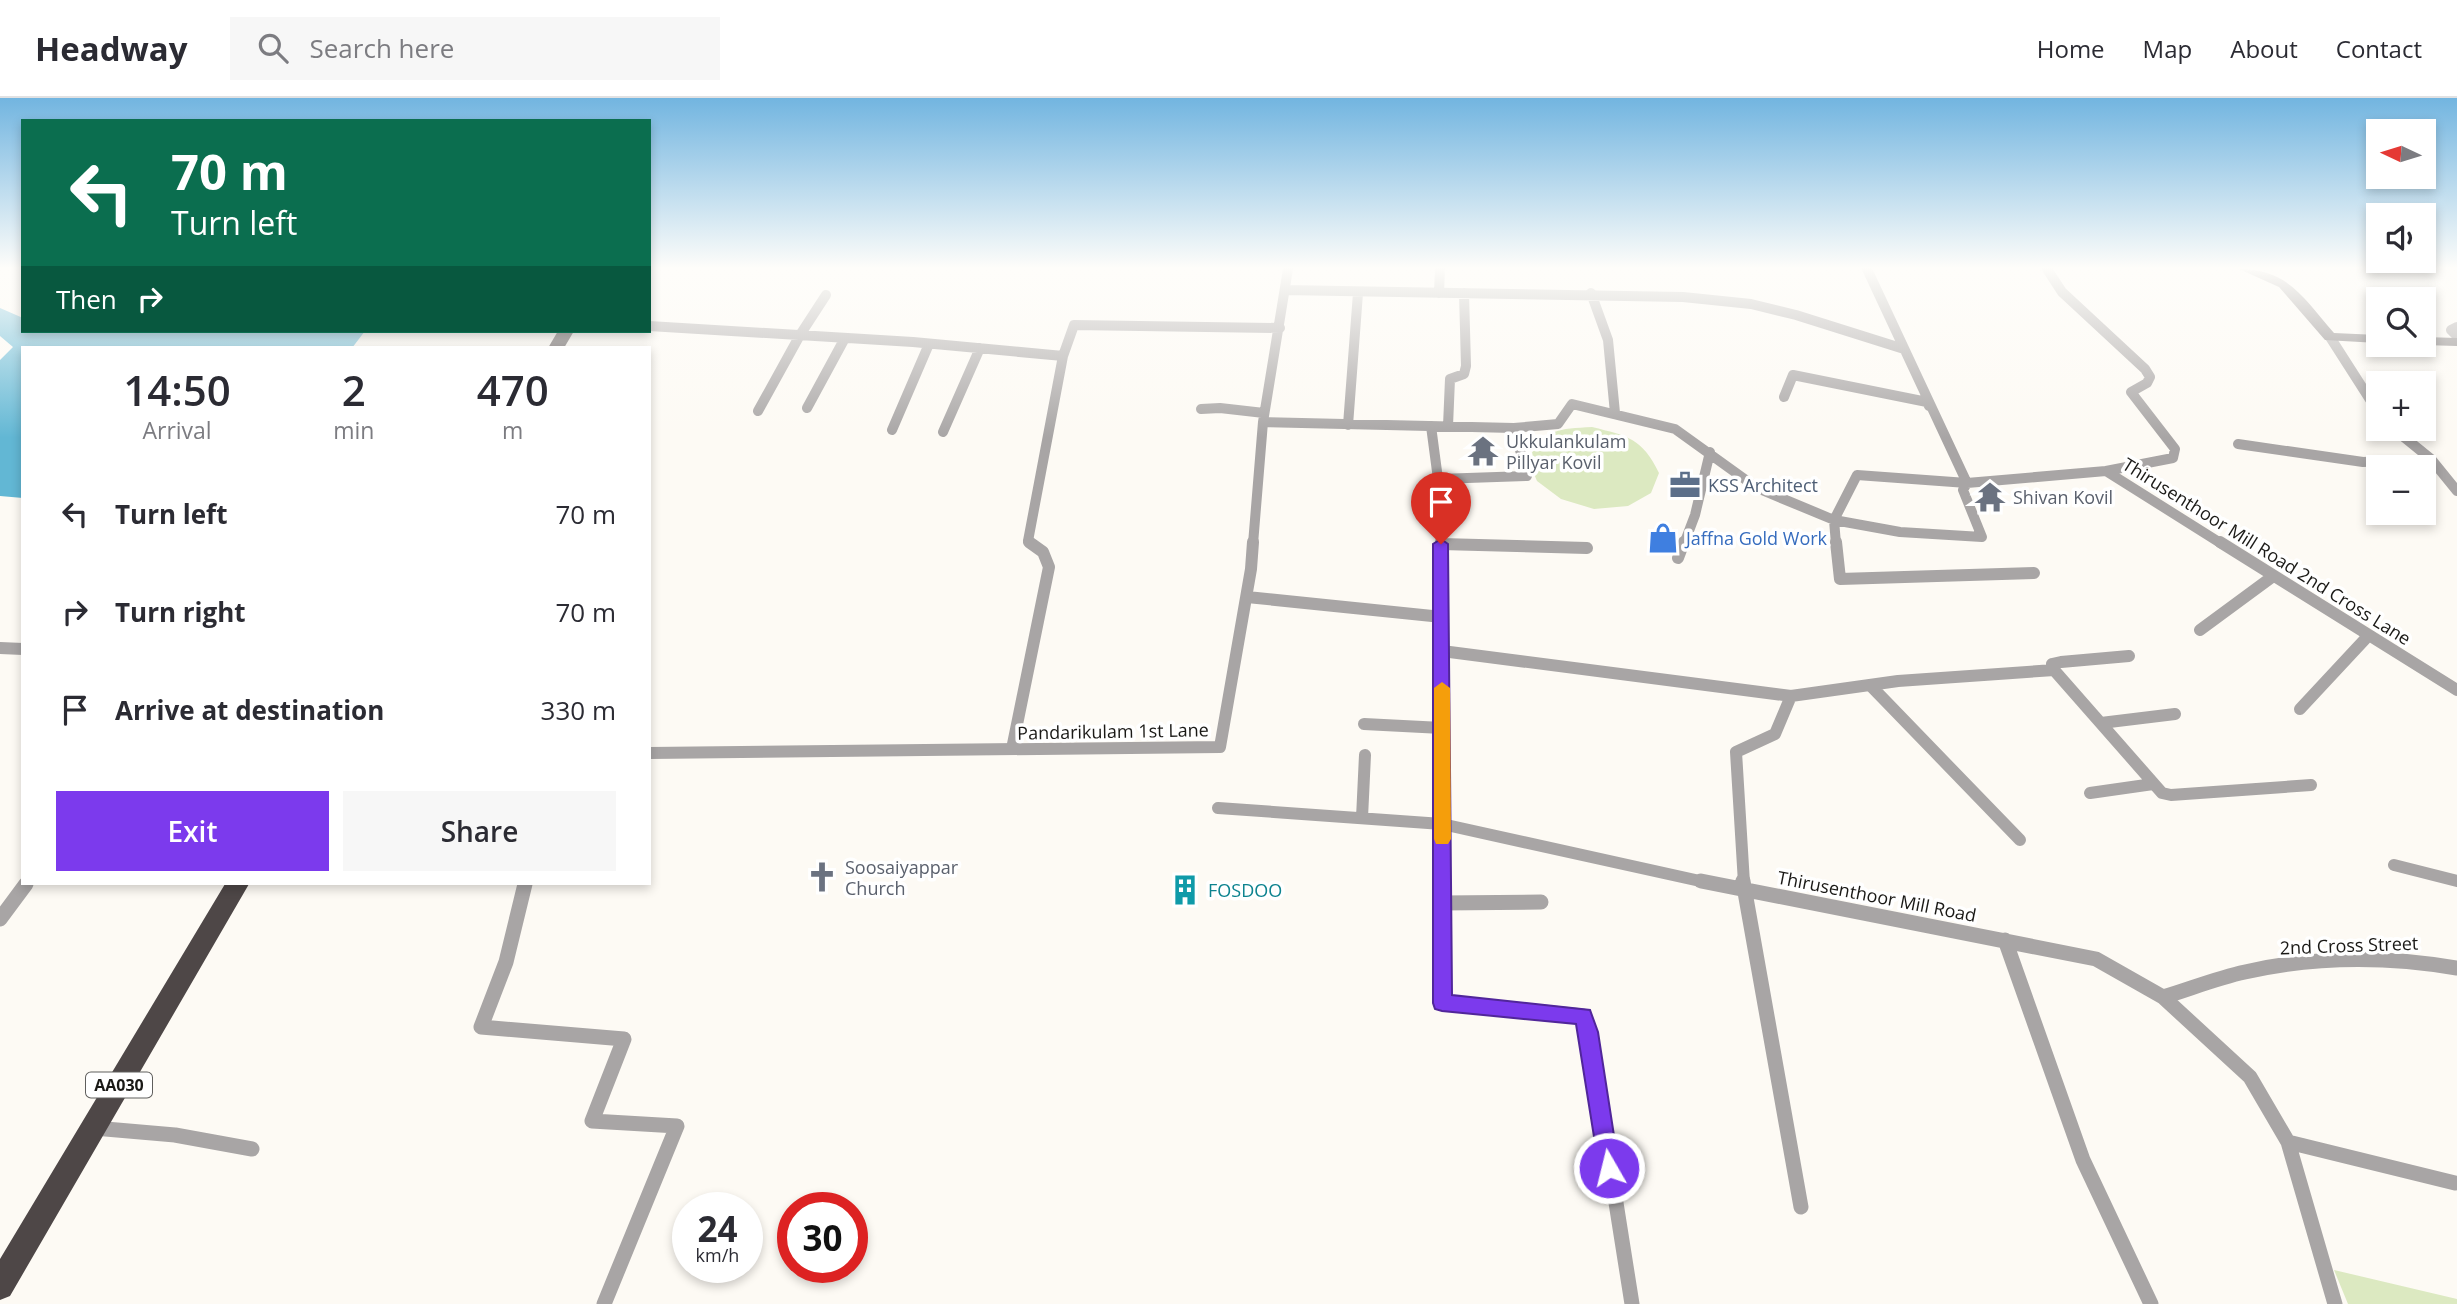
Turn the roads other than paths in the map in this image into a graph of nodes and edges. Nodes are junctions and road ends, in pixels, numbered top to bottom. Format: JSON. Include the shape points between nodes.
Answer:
{"nodes":[{"id":1,"x":807,"y":325,"type":"edge"},
{"id":2,"x":1074,"y":325,"type":"edge"},
{"id":3,"x":1093,"y":325,"type":"edge"},
{"id":4,"x":1356,"y":325,"type":"edge"},
{"id":5,"x":1466,"y":325,"type":"edge"},
{"id":6,"x":1603,"y":325,"type":"edge"},
{"id":7,"x":1829,"y":325,"type":"edge"},
{"id":8,"x":1893,"y":325,"type":"edge"},
{"id":9,"x":2098,"y":325,"type":"edge"},
{"id":10,"x":2320,"y":325,"type":"edge"},
{"id":11,"x":651,"y":326,"type":"edge"},
{"id":12,"x":2457,"y":327,"type":"edge"},
{"id":13,"x":1280,"y":328,"type":"joint"},
{"id":14,"x":800,"y":335,"type":"junction"},
{"id":15,"x":2457,"y":336,"type":"edge"},
{"id":16,"x":2330,"y":337,"type":"junction"},
{"id":17,"x":845,"y":338,"type":"junction"},
{"id":18,"x":2366,"y":338,"type":"edge"},
{"id":19,"x":2436,"y":341,"type":"edge"},
{"id":20,"x":2457,"y":342,"type":"edge"},
{"id":21,"x":929,"y":344,"type":"junction"},
{"id":22,"x":980,"y":348,"type":"junction"},
{"id":23,"x":1904,"y":349,"type":"junction"},
{"id":24,"x":1063,"y":356,"type":"junction"},
{"id":25,"x":2366,"y":393,"type":"edge"},
{"id":26,"x":1784,"y":397,"type":"dead end"},
{"id":27,"x":1929,"y":406,"type":"junction"},
{"id":28,"x":807,"y":408,"type":"dead end"},
{"id":29,"x":1201,"y":409,"type":"dead end"},
{"id":30,"x":758,"y":411,"type":"dead end"},
{"id":31,"x":1615,"y":413,"type":"junction"},
{"id":32,"x":1263,"y":417,"type":"junction"},
{"id":33,"x":1348,"y":425,"type":"junction"},
{"id":34,"x":1431,"y":426,"type":"junction"},
{"id":35,"x":1448,"y":426,"type":"junction"},
{"id":36,"x":1514,"y":428,"type":"junction"},
{"id":37,"x":892,"y":430,"type":"dead end"},
{"id":38,"x":943,"y":432,"type":"dead end"},
{"id":39,"x":2409,"y":441,"type":"edge"},
{"id":40,"x":2238,"y":444,"type":"dead end"},
{"id":41,"x":1710,"y":452,"type":"junction"},
{"id":42,"x":2426,"y":455,"type":"edge"},
{"id":43,"x":2366,"y":462,"type":"edge"},
{"id":44,"x":2436,"y":465,"type":"edge"},
{"id":45,"x":2106,"y":471,"type":"junction"},
{"id":46,"x":1438,"y":479,"type":"junction"},
{"id":47,"x":1967,"y":483,"type":"junction"},
{"id":48,"x":2457,"y":491,"type":"edge"},
{"id":49,"x":1834,"y":520,"type":"junction"},
{"id":50,"x":1441,"y":544,"type":"junction"},
{"id":51,"x":1587,"y":548,"type":"dead end"},
{"id":52,"x":1678,"y":558,"type":"dead end"},
{"id":53,"x":2034,"y":573,"type":"dead end"},
{"id":54,"x":2272,"y":577,"type":"junction"},
{"id":55,"x":1247,"y":597,"type":"junction"},
{"id":56,"x":1442,"y":617,"type":"junction"},
{"id":57,"x":2200,"y":629,"type":"dead end"},
{"id":58,"x":2368,"y":636,"type":"junction"},
{"id":59,"x":0,"y":648,"type":"edge"},
{"id":60,"x":21,"y":649,"type":"edge"},
{"id":61,"x":1442,"y":651,"type":"junction"},
{"id":62,"x":2129,"y":656,"type":"dead end"},
{"id":63,"x":2054,"y":670,"type":"junction"},
{"id":64,"x":1870,"y":685,"type":"junction"},
{"id":65,"x":2457,"y":690,"type":"edge"},
{"id":66,"x":1791,"y":696,"type":"junction"},
{"id":67,"x":2300,"y":709,"type":"dead end"},
{"id":68,"x":2175,"y":714,"type":"dead end"},
{"id":69,"x":2101,"y":723,"type":"junction"},
{"id":70,"x":1364,"y":724,"type":"dead end"},
{"id":71,"x":1442,"y":728,"type":"junction"},
{"id":72,"x":1012,"y":749,"type":"junction"},
{"id":73,"x":651,"y":753,"type":"edge"},
{"id":74,"x":1366,"y":755,"type":"dead end"},
{"id":75,"x":2153,"y":784,"type":"junction"},
{"id":76,"x":2311,"y":785,"type":"dead end"},
{"id":77,"x":2090,"y":793,"type":"dead end"},
{"id":78,"x":1218,"y":808,"type":"dead end"},
{"id":79,"x":1362,"y":818,"type":"junction"},
{"id":80,"x":1442,"y":824,"type":"junction"},
{"id":81,"x":2020,"y":840,"type":"dead end"},
{"id":82,"x":2394,"y":865,"type":"dead end"},
{"id":83,"x":2457,"y":881,"type":"edge"},
{"id":84,"x":25,"y":885,"type":"edge"},
{"id":85,"x":236,"y":885,"type":"edge"},
{"id":86,"x":525,"y":885,"type":"edge"},
{"id":87,"x":1744,"y":891,"type":"junction"},
{"id":88,"x":1541,"y":902,"type":"dead end"},
{"id":89,"x":1442,"y":903,"type":"junction"},
{"id":90,"x":0,"y":919,"type":"edge"},
{"id":91,"x":2005,"y":940,"type":"junction"},
{"id":92,"x":2457,"y":968,"type":"edge"},
{"id":93,"x":2163,"y":997,"type":"junction"},
{"id":94,"x":94,"y":1128,"type":"junction"},
{"id":95,"x":2288,"y":1142,"type":"junction"},
{"id":96,"x":253,"y":1149,"type":"dead end"},
{"id":97,"x":2455,"y":1182,"type":"dead end"},
{"id":98,"x":1801,"y":1207,"type":"dead end"},
{"id":99,"x":0,"y":1286,"type":"edge"},
{"id":100,"x":604,"y":1304,"type":"edge"},
{"id":101,"x":1632,"y":1304,"type":"edge"},
{"id":102,"x":2151,"y":1304,"type":"edge"},
{"id":103,"x":2335,"y":1304,"type":"edge"}],
"edges":[{"from":1,"to":14,"type":"street"},
{"from":2,"to":24,"type":"street"},
{"from":3,"to":13,"type":"street"},
{"from":4,"to":33,"type":"street"},
{"from":5,"to":35,"type":"street","via":[[1466,366],[1464,374],[1450,379]]},
{"from":6,"to":31,"type":"street"},
{"from":7,"to":23,"type":"street"},
{"from":8,"to":23,"type":"street"},
{"from":9,"to":45,"type":"street","via":[[2150,377],[2131,392],[2175,449],[2173,458]]},
{"from":10,"to":16,"type":"street"},
{"from":11,"to":14,"type":"street"},
{"from":12,"to":15,"type":"street","via":[[2451,330]]},
{"from":13,"to":32,"type":"street","name":"Pandarikulam 1st Lane"},
{"from":14,"to":17,"type":"street"},
{"from":14,"to":30,"type":"street"},
{"from":16,"to":18,"type":"street"},
{"from":16,"to":25,"type":"street"},
{"from":17,"to":21,"type":"street"},
{"from":17,"to":28,"type":"street"},
{"from":19,"to":20,"type":"street"},
{"from":21,"to":22,"type":"street"},
{"from":21,"to":37,"type":"street"},
{"from":22,"to":24,"type":"street"},
{"from":22,"to":38,"type":"street"},
{"from":23,"to":27,"type":"street"},
{"from":24,"to":72,"type":"street","via":[[1028,541],[1043,552],[1049,567]]},
{"from":26,"to":27,"type":"street","via":[[1793,375]]},
{"from":27,"to":47,"type":"street"},
{"from":29,"to":32,"type":"street"},
{"from":31,"to":36,"type":"street","via":[[1572,404],[1558,425]]},
{"from":31,"to":41,"type":"street","via":[[1675,429]]},
{"from":32,"to":33,"type":"street"},
{"from":32,"to":55,"type":"street","name":"Pandarikulam 1st Lane"},
{"from":33,"to":34,"type":"street"},
{"from":34,"to":35,"type":"street"},
{"from":34,"to":46,"type":"street"},
{"from":35,"to":36,"type":"street"},
{"from":36,"to":46,"type":"street","via":[[1527,475]]},
{"from":39,"to":42,"type":"street"},
{"from":40,"to":43,"type":"street"},
{"from":41,"to":49,"type":"street","via":[[1757,488]]},
{"from":41,"to":52,"type":"street","via":[[1695,515]]},
{"from":44,"to":48,"type":"street"},
{"from":45,"to":47,"type":"street","name":"Thirusenthoor Mill Road 2nd Cross Lane"},
{"from":45,"to":54,"type":"street","name":"Thirusenthoor Mill Road 2nd Cross Lane"},
{"from":46,"to":50,"type":"street"},
{"from":47,"to":49,"type":"street","name":"Thirusenthoor Mill Road 2nd Cross Lane","via":[[1857,475]]},
{"from":47,"to":49,"type":"street","via":[[1964,490],[1982,537],[1900,532]]},
{"from":49,"to":53,"type":"street","via":[[1840,579]]},
{"from":50,"to":51,"type":"street"},
{"from":50,"to":56,"type":"street"},
{"from":54,"to":57,"type":"street"},
{"from":54,"to":58,"type":"street","name":"Thirusenthoor Mill Road 2nd Cross Lane"},
{"from":55,"to":56,"type":"street"},
{"from":55,"to":72,"type":"street","name":"Pandarikulam 1st Lane","via":[[1220,747]]},
{"from":56,"to":61,"type":"street"},
{"from":58,"to":65,"type":"street","name":"Thirusenthoor Mill Road 2nd Cross Lane"},
{"from":58,"to":67,"type":"street"},
{"from":59,"to":60,"type":"street"},
{"from":61,"to":66,"type":"street"},
{"from":61,"to":71,"type":"street"},
{"from":62,"to":63,"type":"street","via":[[2061,662],[2052,664]]},
{"from":63,"to":64,"type":"street"},
{"from":63,"to":69,"type":"street"},
{"from":64,"to":66,"type":"street"},
{"from":64,"to":81,"type":"street"},
{"from":66,"to":87,"type":"street","via":[[1775,734],[1736,752]]},
{"from":68,"to":69,"type":"street"},
{"from":69,"to":75,"type":"street"},
{"from":70,"to":71,"type":"street"},
{"from":71,"to":80,"type":"street"},
{"from":72,"to":73,"type":"street","name":"Pandarikulam 1st Lane"},
{"from":74,"to":79,"type":"street"},
{"from":75,"to":76,"type":"street","via":[[2171,795]]},
{"from":75,"to":77,"type":"street"},
{"from":78,"to":79,"type":"street","name":"Thirusenthoor Mill Road"},
{"from":79,"to":80,"type":"street","name":"Thirusenthoor Mill Road"},
{"from":80,"to":87,"type":"street","name":"Thirusenthoor Mill Road"},
{"from":80,"to":89,"type":"street"},
{"from":82,"to":83,"type":"street"},
{"from":84,"to":90,"type":"street"},
{"from":85,"to":94,"type":"highway","number":"AA030"},
{"from":86,"to":100,"type":"street","via":[[506,962],[481,1027],[624,1039],[592,1121],[677,1126]]},
{"from":87,"to":91,"type":"street","name":"Thirusenthoor Mill Road"},
{"from":87,"to":98,"type":"street"},
{"from":88,"to":89,"type":"street"},
{"from":89,"to":101,"type":"street","via":[[1442,1003],[1583,1016]]},
{"from":91,"to":93,"type":"street","name":"Thirusenthoor Mill Road","via":[[2096,959]]},
{"from":91,"to":102,"type":"street","via":[[2083,1160]]},
{"from":92,"to":93,"type":"street","name":"2nd Cross Street","via":[[2422,961],[2293,963],[2244,972]]},
{"from":93,"to":95,"type":"street","name":"Thirusenthoor Mill Road","via":[[2250,1076]]},
{"from":94,"to":96,"type":"street","via":[[175,1135]]},
{"from":94,"to":99,"type":"highway","number":"AA030"},
{"from":95,"to":97,"type":"street"},
{"from":95,"to":103,"type":"street","name":"Thirusenthoor Mill Road"}]}
